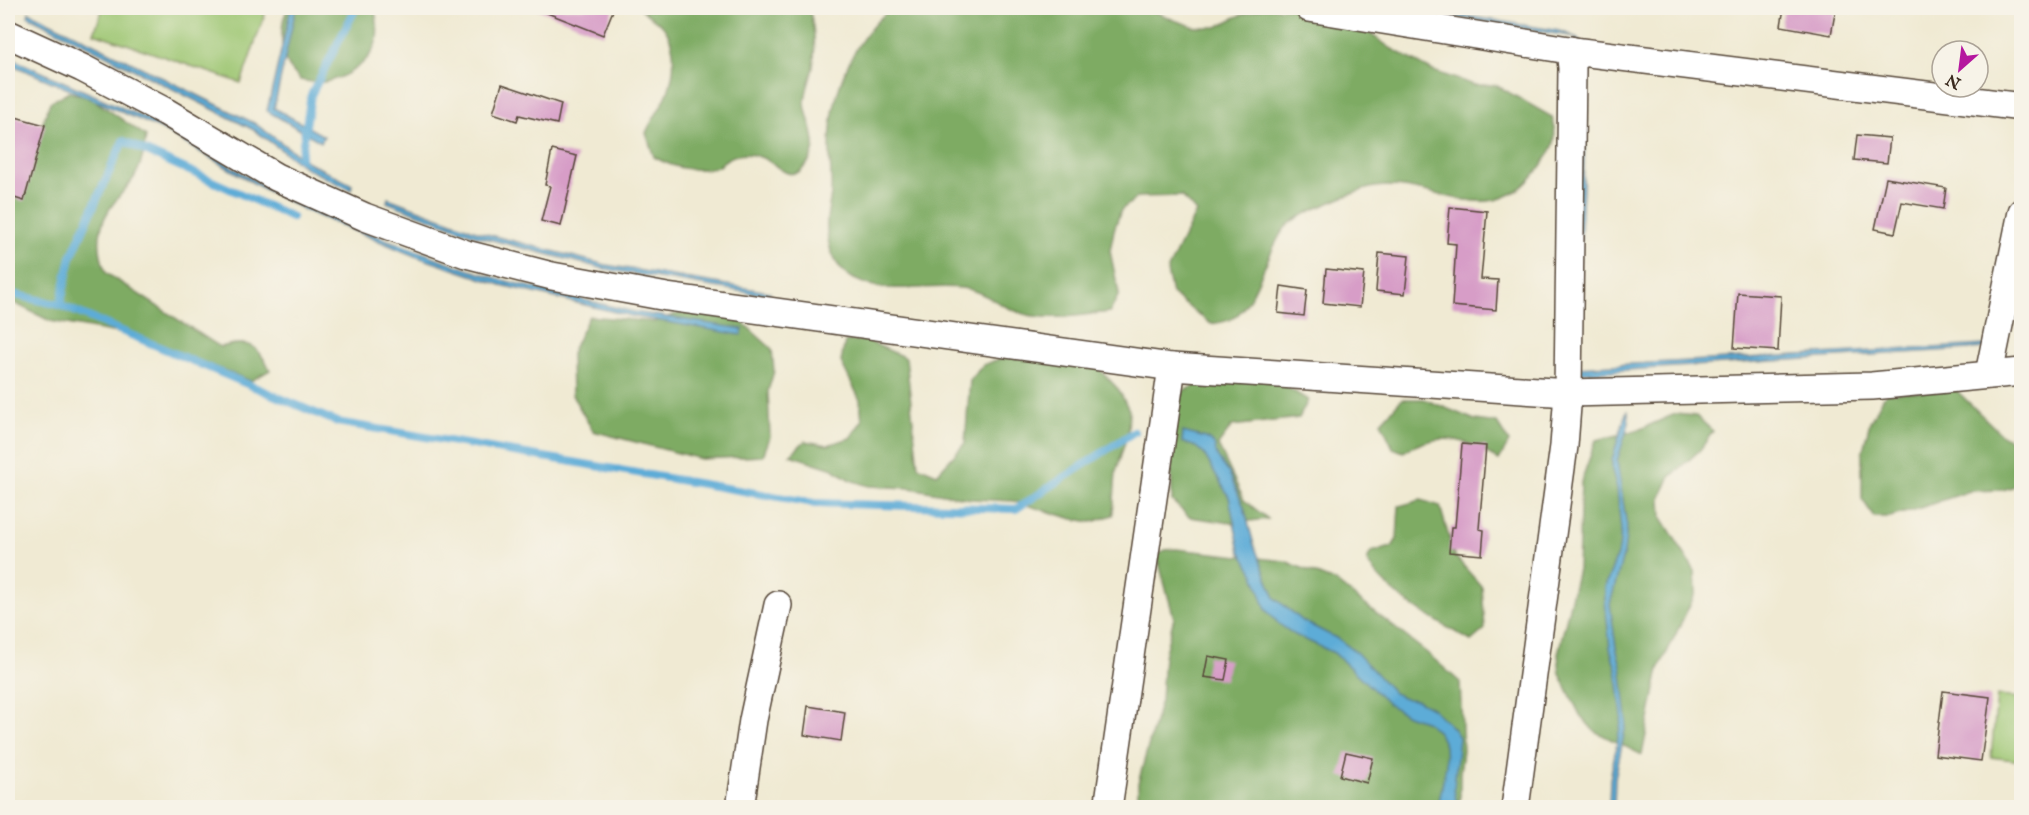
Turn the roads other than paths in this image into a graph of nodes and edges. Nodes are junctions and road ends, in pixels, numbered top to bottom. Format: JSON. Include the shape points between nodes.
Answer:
{"nodes":[{"id":1,"x":1308,"y":8,"type":"edge"},
{"id":2,"x":8,"y":34,"type":"edge"},
{"id":3,"x":1570,"y":50,"type":"junction"},
{"id":4,"x":2022,"y":107,"type":"edge"},
{"id":5,"x":2022,"y":212,"type":"edge"},
{"id":6,"x":1172,"y":367,"type":"junction"},
{"id":7,"x":2022,"y":372,"type":"edge"},
{"id":8,"x":1989,"y":374,"type":"junction"},
{"id":9,"x":1568,"y":393,"type":"junction"},
{"id":10,"x":778,"y":604,"type":"dead end"},
{"id":11,"x":740,"y":807,"type":"edge"},
{"id":12,"x":1108,"y":807,"type":"edge"},
{"id":13,"x":1515,"y":807,"type":"edge"}],
"edges":[{"from":1,"to":3,"type":"street"},
{"from":2,"to":6,"type":"street","via":[[166,112],[276,177],[365,217],[466,254],[552,276],[667,297]]},
{"from":3,"to":4,"type":"street"},
{"from":3,"to":9,"type":"street"},
{"from":5,"to":8,"type":"street"},
{"from":6,"to":9,"type":"street"},
{"from":6,"to":12,"type":"street"},
{"from":7,"to":8,"type":"street"},
{"from":8,"to":9,"type":"street","via":[[1872,386]]},
{"from":9,"to":13,"type":"street"},
{"from":10,"to":11,"type":"street","via":[[753,720]]}]}
